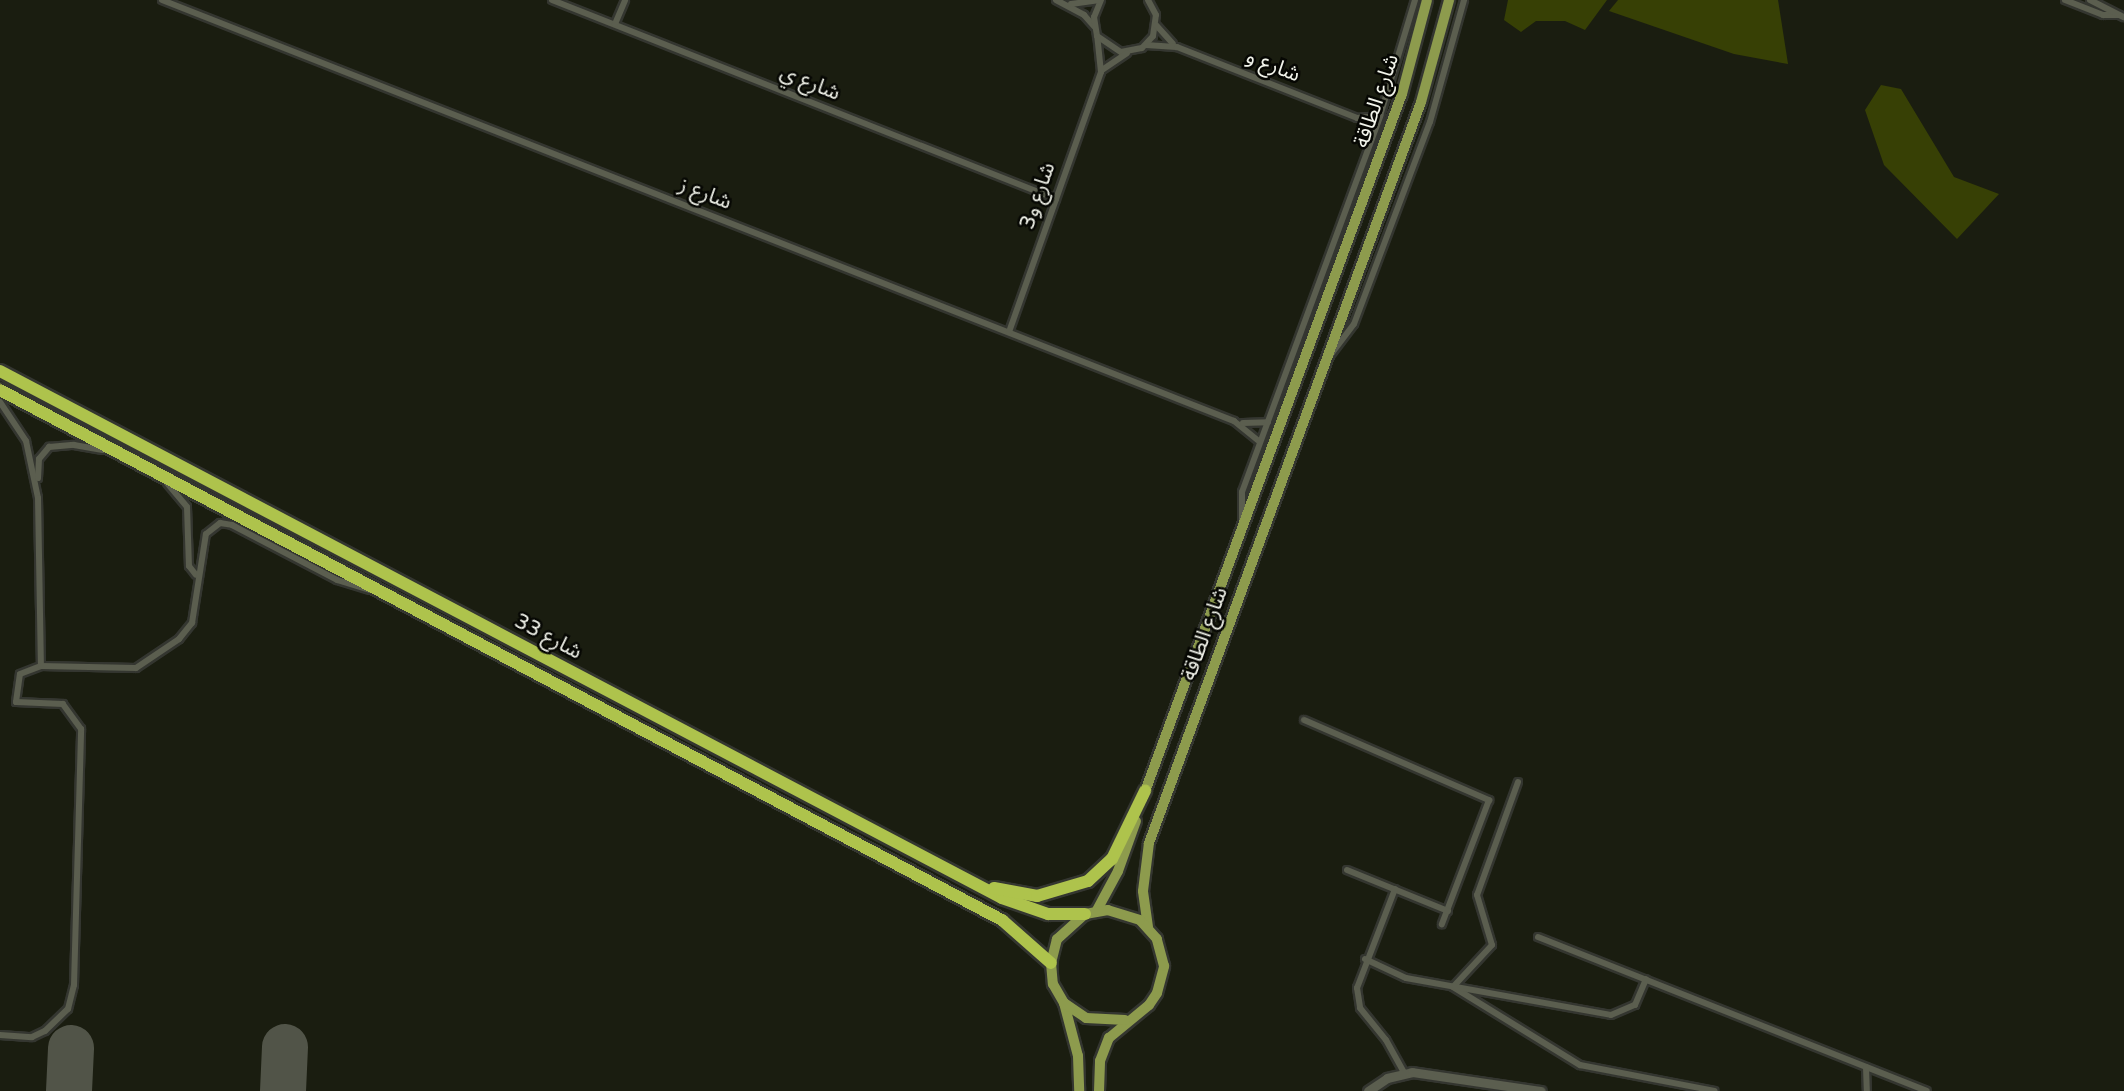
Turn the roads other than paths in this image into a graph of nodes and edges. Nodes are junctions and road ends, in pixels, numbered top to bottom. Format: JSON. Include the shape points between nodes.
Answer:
{"nodes":[{"id":1,"x":163,"y":0,"type":"edge"},
{"id":2,"x":552,"y":0,"type":"edge"},
{"id":3,"x":625,"y":0,"type":"edge"},
{"id":4,"x":1101,"y":0,"type":"edge"},
{"id":5,"x":1148,"y":0,"type":"edge"},
{"id":6,"x":1415,"y":0,"type":"edge"},
{"id":7,"x":1427,"y":0,"type":"edge"},
{"id":8,"x":1449,"y":0,"type":"edge"},
{"id":9,"x":1464,"y":0,"type":"edge"},
{"id":10,"x":2090,"y":0,"type":"edge"},
{"id":11,"x":1059,"y":1,"type":"edge"},
{"id":12,"x":2069,"y":1,"type":"edge"},
{"id":13,"x":2081,"y":3,"type":"edge"},
{"id":14,"x":2121,"y":16,"type":"edge"},
{"id":15,"x":615,"y":24,"type":"junction"},
{"id":16,"x":1156,"y":25,"type":"junction"},
{"id":17,"x":1094,"y":27,"type":"junction"},
{"id":18,"x":1097,"y":36,"type":"junction"},
{"id":19,"x":1146,"y":44,"type":"junction"},
{"id":20,"x":1177,"y":47,"type":"junction"},
{"id":21,"x":1131,"y":52,"type":"junction"},
{"id":22,"x":1101,"y":72,"type":"junction"},
{"id":23,"x":1381,"y":116,"type":"junction"},
{"id":24,"x":1357,"y":118,"type":"junction"},
{"id":25,"x":1374,"y":135,"type":"junction"},
{"id":26,"x":1056,"y":199,"type":"junction"},
{"id":27,"x":1009,"y":332,"type":"junction"},
{"id":28,"x":1328,"y":359,"type":"junction"},
{"id":29,"x":0,"y":371,"type":"edge"},
{"id":30,"x":0,"y":390,"type":"edge"},
{"id":31,"x":0,"y":402,"type":"edge"},
{"id":32,"x":1234,"y":421,"type":"junction"},
{"id":33,"x":1268,"y":422,"type":"junction"},
{"id":34,"x":1260,"y":442,"type":"junction"},
{"id":35,"x":137,"y":464,"type":"junction"},
{"id":36,"x":161,"y":477,"type":"junction"},
{"id":37,"x":38,"y":498,"type":"junction"},
{"id":38,"x":1242,"y":528,"type":"junction"},
{"id":39,"x":196,"y":576,"type":"junction"},
{"id":40,"x":377,"y":590,"type":"junction"},
{"id":41,"x":41,"y":666,"type":"junction"},
{"id":42,"x":1304,"y":720,"type":"dead end"},
{"id":43,"x":1518,"y":782,"type":"dead end"},
{"id":44,"x":1145,"y":791,"type":"junction"},
{"id":45,"x":1347,"y":870,"type":"dead end"},
{"id":46,"x":958,"y":874,"type":"junction"},
{"id":47,"x":1395,"y":889,"type":"junction"},
{"id":48,"x":1448,"y":911,"type":"junction"},
{"id":49,"x":1091,"y":912,"type":"junction"},
{"id":50,"x":1442,"y":924,"type":"dead end"},
{"id":51,"x":1148,"y":927,"type":"junction"},
{"id":52,"x":1538,"y":937,"type":"dead end"},
{"id":53,"x":1365,"y":959,"type":"junction"},
{"id":54,"x":1051,"y":963,"type":"junction"},
{"id":55,"x":1646,"y":979,"type":"junction"},
{"id":56,"x":1453,"y":987,"type":"junction"},
{"id":57,"x":1064,"y":1003,"type":"junction"},
{"id":58,"x":1125,"y":1020,"type":"junction"},
{"id":59,"x":0,"y":1035,"type":"edge"},
{"id":60,"x":1866,"y":1067,"type":"junction"},
{"id":61,"x":1404,"y":1073,"type":"junction"},
{"id":62,"x":1079,"y":1091,"type":"edge"},
{"id":63,"x":1099,"y":1091,"type":"edge"},
{"id":64,"x":1368,"y":1091,"type":"edge"},
{"id":65,"x":1541,"y":1091,"type":"edge"},
{"id":66,"x":1715,"y":1091,"type":"edge"},
{"id":67,"x":1867,"y":1091,"type":"edge"},
{"id":68,"x":1927,"y":1091,"type":"edge"}],
"edges":[{"from":1,"to":27,"type":"street","name":"شارع ز"},
{"from":2,"to":15,"type":"street","name":"شارع ي"},
{"from":3,"to":15,"type":"street"},
{"from":4,"to":11,"type":"street","via":[[1081,5]]},
{"from":4,"to":17,"type":"street"},
{"from":5,"to":16,"type":"street"},
{"from":6,"to":23,"type":"street","name":"شارع الطاقة"},
{"from":7,"to":38,"type":"main road","name":"شارع الطاقة","via":[[1402,94]]},
{"from":8,"to":28,"type":"main road","name":"شارع الطاقة","via":[[1421,102]]},
{"from":9,"to":28,"type":"street","name":"شارع الطاقة","via":[[1430,121],[1359,311]]},
{"from":10,"to":14,"type":"street"},
{"from":11,"to":17,"type":"street","via":[[1087,16]]},
{"from":12,"to":13,"type":"street"},
{"from":13,"to":14,"type":"street","via":[[2103,15]]},
{"from":15,"to":26,"type":"street","name":"شارع ي"},
{"from":16,"to":19,"type":"street"},
{"from":16,"to":20,"type":"street","name":"شارع و"},
{"from":17,"to":18,"type":"street","name":"شارع و3"},
{"from":18,"to":21,"type":"street","via":[[1112,49]]},
{"from":18,"to":22,"type":"street","name":"شارع و3"},
{"from":19,"to":20,"type":"street","name":"شارع و"},
{"from":19,"to":21,"type":"street"},
{"from":20,"to":24,"type":"street","name":"شارع و"},
{"from":21,"to":22,"type":"street"},
{"from":22,"to":26,"type":"street","name":"شارع و3"},
{"from":23,"to":24,"type":"street","name":"شارع و"},
{"from":23,"to":25,"type":"street","name":"شارع الطاقة"},
{"from":24,"to":25,"type":"street","name":"شارع و"},
{"from":25,"to":33,"type":"street","name":"شارع الطاقة"},
{"from":26,"to":27,"type":"street","name":"شارع و3"},
{"from":27,"to":32,"type":"street","name":"شارع ز"},
{"from":28,"to":51,"type":"main road","name":"شارع الطاقة","via":[[1149,843],[1143,891]]},
{"from":29,"to":46,"type":"highway","name":"شارع 33"},
{"from":30,"to":35,"type":"highway","name":"شارع 33"},
{"from":31,"to":37,"type":"street","via":[[29,449]]},
{"from":32,"to":33,"type":"street","name":"شارع ز"},
{"from":32,"to":34,"type":"street","name":"شارع ز"},
{"from":33,"to":34,"type":"street","name":"شارع الطاقة"},
{"from":34,"to":38,"type":"street","name":"شارع الطاقة","via":[[1242,492]]},
{"from":35,"to":36,"type":"highway","name":"شارع 33"},
{"from":35,"to":37,"type":"street","via":[[93,447],[54,445],[39,460]]},
{"from":36,"to":39,"type":"street","via":[[187,508],[189,566]]},
{"from":36,"to":40,"type":"highway","name":"شارع 33"},
{"from":37,"to":41,"type":"street"},
{"from":38,"to":44,"type":"main road","name":"شارع الطاقة"},
{"from":39,"to":40,"type":"street","via":[[202,571],[206,534],[215,525],[226,523],[337,580]]},
{"from":39,"to":41,"type":"street","via":[[187,632],[143,664],[129,670]]},
{"from":40,"to":54,"type":"highway","name":"شارع 33","via":[[1002,920]]},
{"from":41,"to":59,"type":"street","via":[[20,674],[16,702],[62,704],[77,720],[82,740],[74,985],[68,1009],[45,1031],[32,1037]]},
{"from":42,"to":48,"type":"street","via":[[1489,800]]},
{"from":43,"to":56,"type":"street","via":[[1476,895],[1492,946]]},
{"from":44,"to":46,"type":"highway","via":[[1111,859],[1077,887],[1028,896]]},
{"from":44,"to":49,"type":"main road","name":"شارع الطاقة","via":[[1118,871]]},
{"from":45,"to":47,"type":"street"},
{"from":46,"to":49,"type":"highway","name":"شارع 33","via":[[1024,908]]},
{"from":47,"to":48,"type":"street"},
{"from":47,"to":53,"type":"street"},
{"from":48,"to":50,"type":"street"},
{"from":49,"to":51,"type":"main road","via":[[1130,914]]},
{"from":49,"to":54,"type":"main road","via":[[1065,929]]},
{"from":51,"to":58,"type":"main road","via":[[1162,952],[1162,980],[1149,1005]]},
{"from":52,"to":55,"type":"street"},
{"from":53,"to":56,"type":"street","via":[[1400,976]]},
{"from":53,"to":61,"type":"street","via":[[1357,988],[1360,1008],[1386,1040]]},
{"from":54,"to":57,"type":"main road","via":[[1054,984]]},
{"from":55,"to":56,"type":"street","via":[[1635,1005],[1616,1015]]},
{"from":55,"to":60,"type":"street"},
{"from":56,"to":66,"type":"street","via":[[1580,1065]]},
{"from":57,"to":58,"type":"main road","via":[[1099,1022]]},
{"from":57,"to":62,"type":"main road","via":[[1078,1056]]},
{"from":58,"to":63,"type":"main road","via":[[1104,1048]]},
{"from":60,"to":67,"type":"street"},
{"from":60,"to":68,"type":"street"},
{"from":61,"to":64,"type":"street"},
{"from":61,"to":65,"type":"street"}]}
